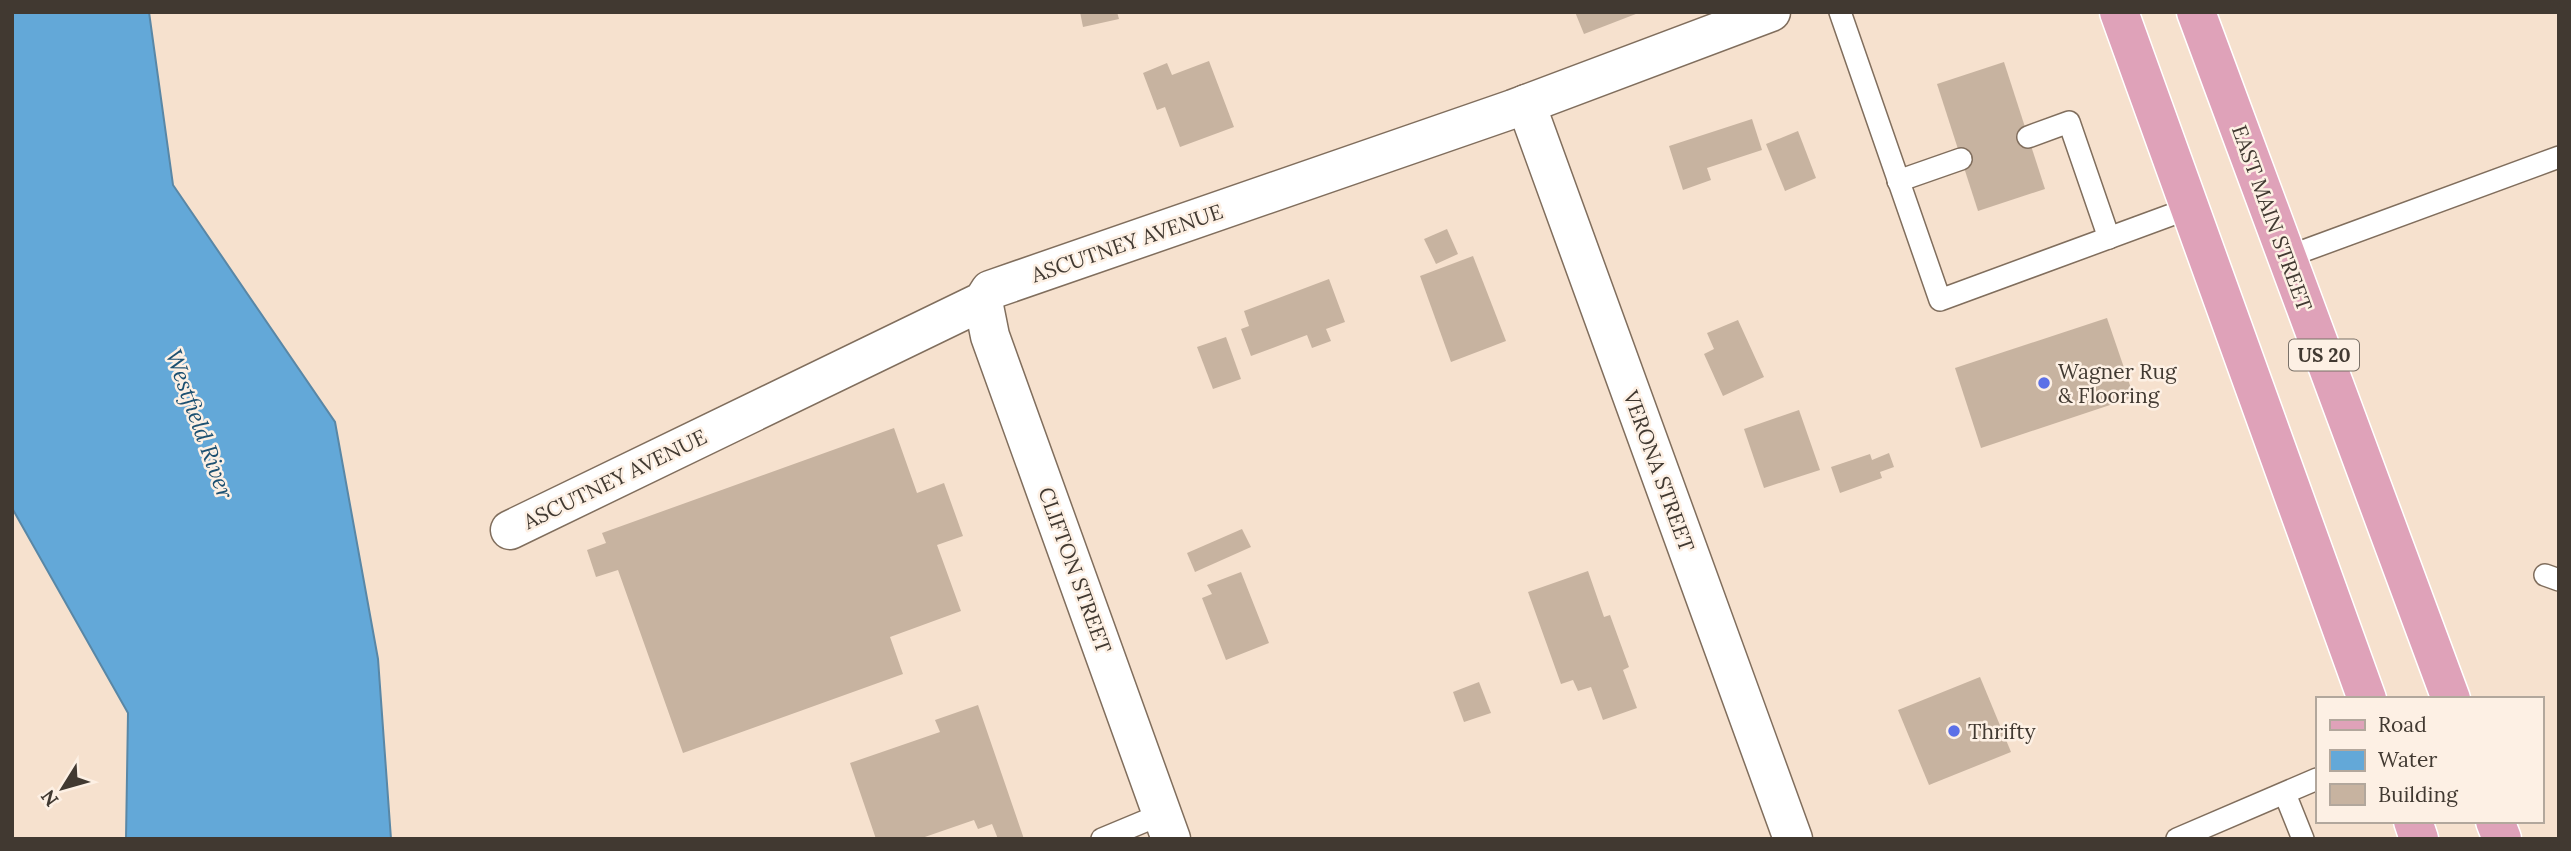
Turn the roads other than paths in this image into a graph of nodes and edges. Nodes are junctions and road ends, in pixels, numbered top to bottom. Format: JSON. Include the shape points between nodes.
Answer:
{"nodes":[{"id":1,"x":1771,"y":12,"type":"edge"},
{"id":2,"x":1840,"y":12,"type":"edge"},
{"id":3,"x":2119,"y":12,"type":"edge"},
{"id":4,"x":2196,"y":12,"type":"edge"},
{"id":5,"x":1526,"y":104,"type":"junction"},
{"id":6,"x":2028,"y":136,"type":"dead end"},
{"id":7,"x":2559,"y":157,"type":"edge"},
{"id":8,"x":1961,"y":159,"type":"dead end"},
{"id":9,"x":1898,"y":181,"type":"junction"},
{"id":10,"x":2190,"y":208,"type":"junction"},
{"id":11,"x":2109,"y":238,"type":"junction"},
{"id":12,"x":2287,"y":257,"type":"junction"},
{"id":13,"x":982,"y":301,"type":"junction"},
{"id":14,"x":510,"y":530,"type":"dead end"},
{"id":15,"x":2366,"y":697,"type":"edge"},
{"id":16,"x":2450,"y":697,"type":"edge"},
{"id":17,"x":2316,"y":779,"type":"edge"},
{"id":18,"x":2285,"y":794,"type":"junction"},
{"id":19,"x":1167,"y":827,"type":"edge"},
{"id":20,"x":1102,"y":839,"type":"edge"},
{"id":21,"x":1793,"y":839,"type":"edge"},
{"id":22,"x":2177,"y":839,"type":"edge"},
{"id":23,"x":2302,"y":839,"type":"edge"}],
"edges":[{"from":1,"to":5,"type":"street","name":"ASCUTNEY AVENUE"},
{"from":2,"to":9,"type":"lane"},
{"from":3,"to":10,"type":"main road"},
{"from":4,"to":12,"type":"main road","name":"EAST MAIN STREET","number":"US 20"},
{"from":5,"to":13,"type":"street","name":"ASCUTNEY AVENUE","via":[[990,290]]},
{"from":5,"to":21,"type":"street","name":"VERONA STREET"},
{"from":6,"to":11,"type":"lane","via":[[2069,122]]},
{"from":7,"to":12,"type":"lane"},
{"from":8,"to":9,"type":"lane"},
{"from":9,"to":11,"type":"lane","via":[[1940,300]]},
{"from":10,"to":11,"type":"lane"},
{"from":10,"to":15,"type":"main road"},
{"from":12,"to":16,"type":"main road","name":"EAST MAIN STREET","number":"US 20"},
{"from":13,"to":14,"type":"street","name":"ASCUTNEY AVENUE"},
{"from":13,"to":19,"type":"street","name":"CLIFTON STREET","via":[[990,336]]},
{"from":17,"to":18,"type":"lane"},
{"from":18,"to":22,"type":"lane"},
{"from":18,"to":23,"type":"lane"},
{"from":19,"to":20,"type":"lane"}]}
